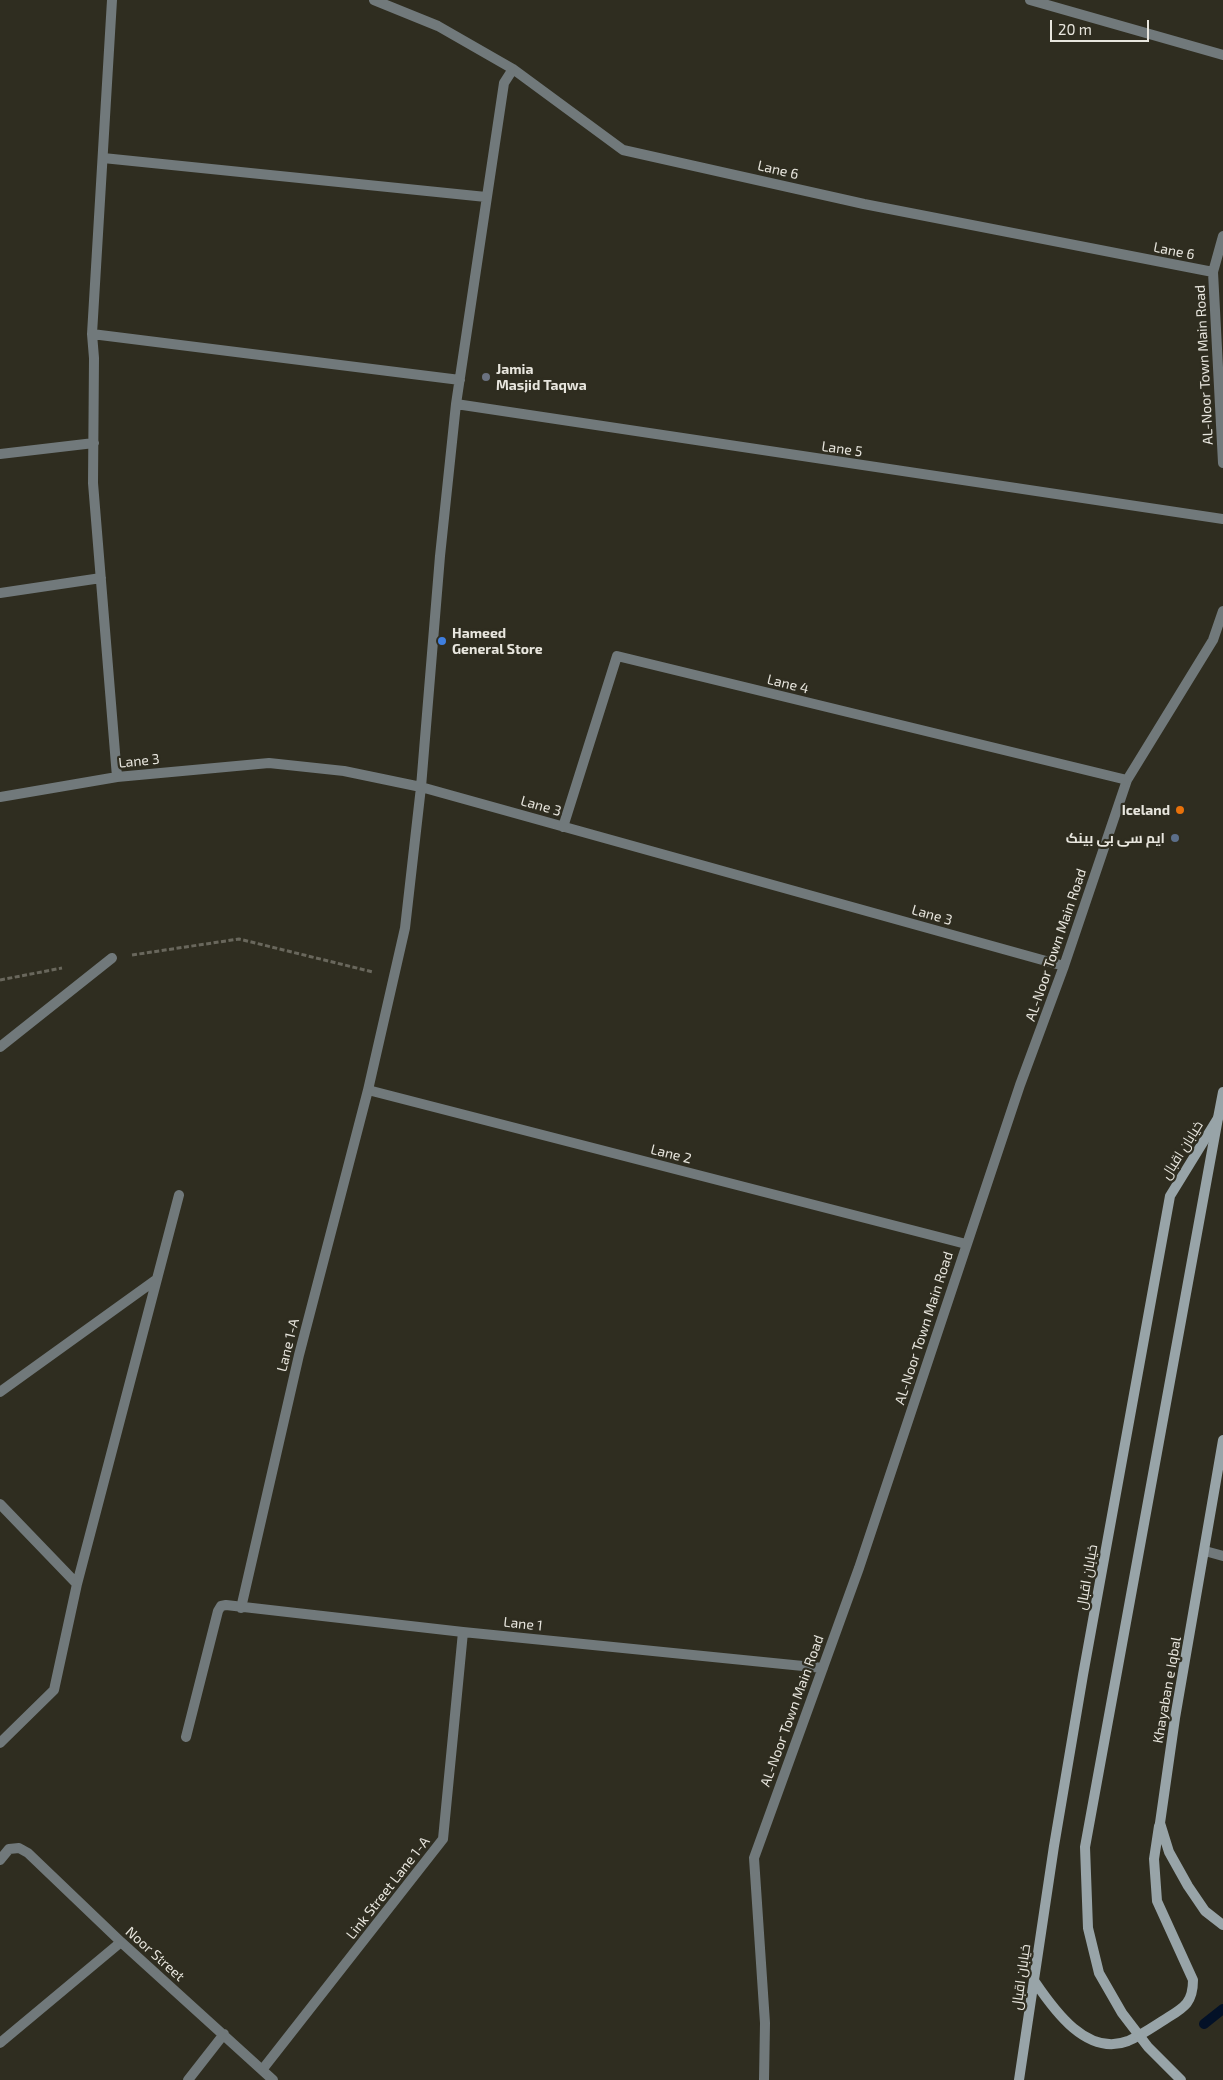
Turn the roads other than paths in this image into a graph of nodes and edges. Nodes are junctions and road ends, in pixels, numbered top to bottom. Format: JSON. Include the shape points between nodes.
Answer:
{"nodes":[{"id":1,"x":112,"y":0,"type":"edge"},
{"id":2,"x":374,"y":0,"type":"edge"},
{"id":3,"x":1030,"y":0,"type":"edge"},
{"id":4,"x":1223,"y":55,"type":"edge"},
{"id":5,"x":514,"y":69,"type":"junction"},
{"id":6,"x":103,"y":158,"type":"junction"},
{"id":7,"x":486,"y":197,"type":"junction"},
{"id":8,"x":1223,"y":236,"type":"edge"},
{"id":9,"x":1213,"y":272,"type":"junction"},
{"id":10,"x":92,"y":334,"type":"junction"},
{"id":11,"x":460,"y":380,"type":"junction"},
{"id":12,"x":456,"y":404,"type":"junction"},
{"id":13,"x":94,"y":442,"type":"junction"},
{"id":14,"x":0,"y":454,"type":"edge"},
{"id":15,"x":1223,"y":464,"type":"edge"},
{"id":16,"x":1223,"y":519,"type":"edge"},
{"id":17,"x":101,"y":578,"type":"junction"},
{"id":18,"x":0,"y":593,"type":"edge"},
{"id":19,"x":1223,"y":611,"type":"edge"},
{"id":20,"x":117,"y":777,"type":"junction"},
{"id":21,"x":1127,"y":780,"type":"junction"},
{"id":22,"x":421,"y":787,"type":"junction"},
{"id":23,"x":0,"y":797,"type":"edge"},
{"id":24,"x":563,"y":827,"type":"junction"},
{"id":25,"x":112,"y":958,"type":"road end"},
{"id":26,"x":1064,"y":966,"type":"junction"},
{"id":27,"x":0,"y":1047,"type":"edge"},
{"id":28,"x":368,"y":1090,"type":"junction"},
{"id":29,"x":1223,"y":1092,"type":"edge"},
{"id":30,"x":1218,"y":1118,"type":"junction"},
{"id":31,"x":179,"y":1195,"type":"dead end"},
{"id":32,"x":966,"y":1244,"type":"junction"},
{"id":33,"x":158,"y":1279,"type":"junction"},
{"id":34,"x":0,"y":1392,"type":"edge"},
{"id":35,"x":1223,"y":1440,"type":"edge"},
{"id":36,"x":1221,"y":1461,"type":"edge"},
{"id":37,"x":0,"y":1504,"type":"edge"},
{"id":38,"x":1205,"y":1551,"type":"junction"},
{"id":39,"x":1223,"y":1556,"type":"edge"},
{"id":40,"x":78,"y":1584,"type":"junction"},
{"id":41,"x":241,"y":1608,"type":"junction"},
{"id":42,"x":463,"y":1632,"type":"junction"},
{"id":43,"x":823,"y":1668,"type":"junction"},
{"id":44,"x":186,"y":1737,"type":"dead end"},
{"id":45,"x":0,"y":1743,"type":"edge"},
{"id":46,"x":1160,"y":1823,"type":"junction"},
{"id":47,"x":0,"y":1860,"type":"edge"},
{"id":48,"x":1223,"y":1925,"type":"edge"},
{"id":49,"x":120,"y":1942,"type":"junction"},
{"id":50,"x":1035,"y":1982,"type":"junction"},
{"id":51,"x":224,"y":2034,"type":"junction"},
{"id":52,"x":0,"y":2042,"type":"edge"},
{"id":53,"x":262,"y":2070,"type":"junction"},
{"id":54,"x":188,"y":2080,"type":"edge"},
{"id":55,"x":273,"y":2080,"type":"edge"},
{"id":56,"x":764,"y":2080,"type":"edge"},
{"id":57,"x":1019,"y":2080,"type":"edge"},
{"id":58,"x":1181,"y":2080,"type":"edge"}],
"edges":[{"from":1,"to":6,"type":"street"},
{"from":2,"to":5,"type":"street","name":"Lane 6","via":[[438,26]]},
{"from":3,"to":4,"type":"street"},
{"from":5,"to":7,"type":"street","name":"Lane 1-A","via":[[504,83]]},
{"from":5,"to":9,"type":"street","name":"Lane 6","via":[[623,150],[864,204]]},
{"from":6,"to":7,"type":"street"},
{"from":6,"to":10,"type":"street"},
{"from":7,"to":11,"type":"street","name":"Lane 1-A"},
{"from":8,"to":9,"type":"street","name":"AL-Noor Town Main Road"},
{"from":9,"to":15,"type":"street","name":"AL-Noor Town Main Road"},
{"from":10,"to":11,"type":"street"},
{"from":10,"to":13,"type":"street"},
{"from":11,"to":12,"type":"street","name":"Lane 1-A"},
{"from":12,"to":16,"type":"street","name":"Lane 5"},
{"from":12,"to":22,"type":"street","name":"Lane 1-A"},
{"from":13,"to":14,"type":"street"},
{"from":13,"to":17,"type":"street","via":[[93,483]]},
{"from":17,"to":18,"type":"street"},
{"from":17,"to":20,"type":"street"},
{"from":19,"to":21,"type":"street","name":"AL-Noor Town Main Road","via":[[1212,640]]},
{"from":20,"to":22,"type":"street","name":"Lane 3","via":[[269,763],[344,771]]},
{"from":20,"to":23,"type":"street","name":"Lane 3"},
{"from":21,"to":24,"type":"street","name":"Lane 4","via":[[617,656]]},
{"from":21,"to":26,"type":"street","name":"AL-Noor Town Main Road"},
{"from":22,"to":24,"type":"street","name":"Lane 3"},
{"from":22,"to":28,"type":"street","name":"Lane 1-A","via":[[405,928]]},
{"from":24,"to":26,"type":"street","name":"Lane 3"},
{"from":25,"to":27,"type":"street"},
{"from":26,"to":32,"type":"street","name":"AL-Noor Town Main Road"},
{"from":28,"to":32,"type":"street","name":"Lane 2"},
{"from":28,"to":41,"type":"street","name":"Lane 1-A","via":[[299,1355]]},
{"from":29,"to":30,"type":"main road","name":"خیابان اقبال"},
{"from":30,"to":50,"type":"main road","name":"خیابان اقبال","via":[[1170,1196],[1083,1675]]},
{"from":30,"to":58,"type":"main road","bridge":true,"via":[[1085,1847],[1088,1928],[1099,1973],[1122,2013],[1148,2047]]},
{"from":31,"to":33,"type":"street"},
{"from":32,"to":43,"type":"street","name":"AL-Noor Town Main Road"},
{"from":33,"to":34,"type":"street"},
{"from":33,"to":40,"type":"street"},
{"from":35,"to":36,"type":"main road","name":"Khayaban e Iqbal"},
{"from":36,"to":38,"type":"main road","name":"Khayaban e Iqbal"},
{"from":37,"to":40,"type":"street"},
{"from":38,"to":39,"type":"street"},
{"from":38,"to":46,"type":"main road","name":"Khayaban e Iqbal"},
{"from":40,"to":45,"type":"street","via":[[54,1690]]},
{"from":41,"to":42,"type":"street","name":"Lane 1"},
{"from":41,"to":44,"type":"street","name":"Lane 1","via":[[221,1606]]},
{"from":42,"to":43,"type":"street","name":"Lane 1"},
{"from":42,"to":53,"type":"street","name":"Link Street Lane 1-A","via":[[443,1840]]},
{"from":43,"to":56,"type":"street","name":"AL-Noor Town Main Road","via":[[754,1858],[765,2023]]},
{"from":46,"to":48,"type":"main road","name":"Khayaban e Iqbal","via":[[1169,1852],[1188,1886],[1205,1911]]},
{"from":46,"to":50,"type":"main road","via":[[1154,1859],[1155,1891],[1193,1980],[1193,1994],[1187,2005],[1127,2042],[1104,2043],[1073,2030]]},
{"from":47,"to":49,"type":"street","name":"Noor Street","via":[[9,1849],[19,1848],[28,1853]]},
{"from":49,"to":51,"type":"street","name":"Noor Street"},
{"from":49,"to":52,"type":"street"},
{"from":50,"to":57,"type":"main road","name":"خیابان اقبال"},
{"from":51,"to":53,"type":"street","name":"Noor Street"},
{"from":51,"to":54,"type":"street"},
{"from":53,"to":55,"type":"street","name":"Noor Street"}]}
